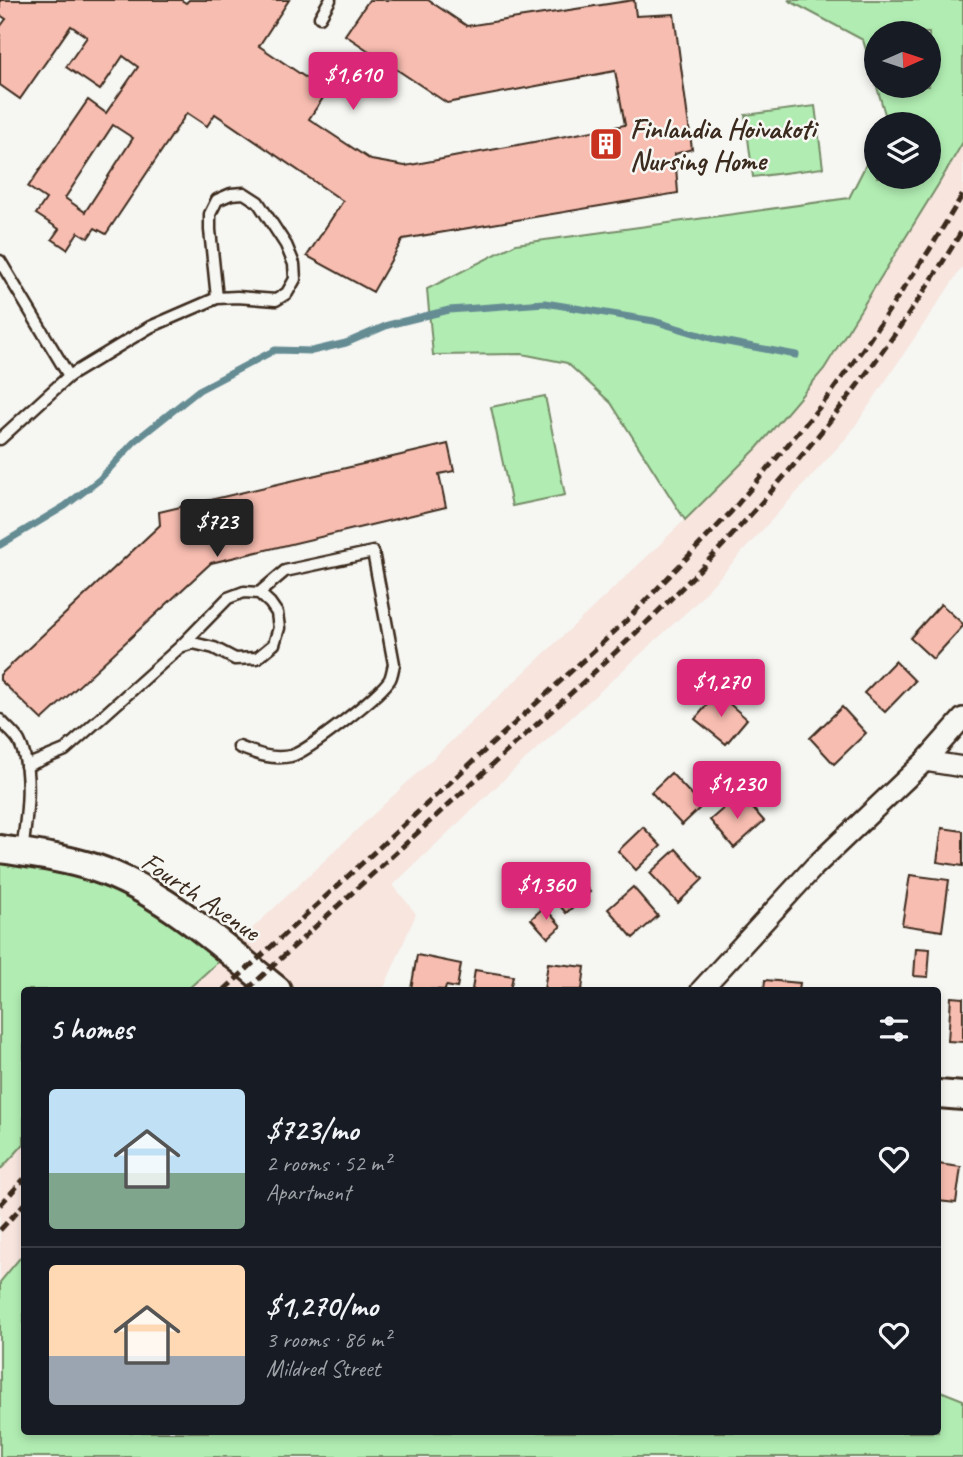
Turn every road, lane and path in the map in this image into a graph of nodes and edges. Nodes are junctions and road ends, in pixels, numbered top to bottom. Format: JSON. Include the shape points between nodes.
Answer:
{"nodes":[{"id":1,"x":330,"y":0,"type":"edge"},
{"id":2,"x":320,"y":17,"type":"dead end"},
{"id":3,"x":0,"y":261,"type":"edge"},
{"id":4,"x":217,"y":298,"type":"junction"},
{"id":5,"x":69,"y":376,"type":"junction"},
{"id":6,"x":0,"y":439,"type":"edge"},
{"id":7,"x":259,"y":593,"type":"junction"},
{"id":8,"x":180,"y":647,"type":"junction"},
{"id":9,"x":963,"y":718,"type":"edge"},
{"id":10,"x":0,"y":720,"type":"edge"},
{"id":11,"x":239,"y":747,"type":"dead end"},
{"id":12,"x":925,"y":761,"type":"junction"},
{"id":13,"x":26,"y":766,"type":"junction"},
{"id":14,"x":963,"y":767,"type":"edge"},
{"id":15,"x":11,"y":851,"type":"edge"},
{"id":16,"x":273,"y":987,"type":"edge"},
{"id":17,"x":704,"y":987,"type":"edge"},
{"id":18,"x":941,"y":1094,"type":"edge"},
{"id":19,"x":963,"y":1096,"type":"edge"}],
"edges":[{"from":1,"to":2,"type":"lane"},
{"from":3,"to":5,"type":"lane"},
{"from":4,"to":4,"type":"lane","via":[[276,300],[295,279],[286,245],[258,202],[244,193],[218,200],[210,214]]},
{"from":4,"to":5,"type":"lane","via":[[150,327]]},
{"from":5,"to":6,"type":"lane"},
{"from":7,"to":8,"type":"lane","via":[[228,598]]},
{"from":7,"to":8,"type":"lane","via":[[277,613],[279,628],[274,644],[257,658],[235,659],[193,643]]},
{"from":7,"to":11,"type":"lane","via":[[285,571],[373,552],[394,664],[390,680],[380,691],[294,756],[260,756]]},
{"from":8,"to":13,"type":"lane","via":[[65,750]]},
{"from":9,"to":12,"type":"street"},
{"from":10,"to":13,"type":"lane","via":[[18,741]]},
{"from":12,"to":14,"type":"street"},
{"from":12,"to":17,"type":"street","via":[[814,867]]},
{"from":13,"to":15,"type":"lane","via":[[28,810]]},
{"from":15,"to":16,"type":"street","name":"Fourth Avenue","via":[[96,868],[132,884],[176,911]]},
{"from":18,"to":19,"type":"street"}]}
